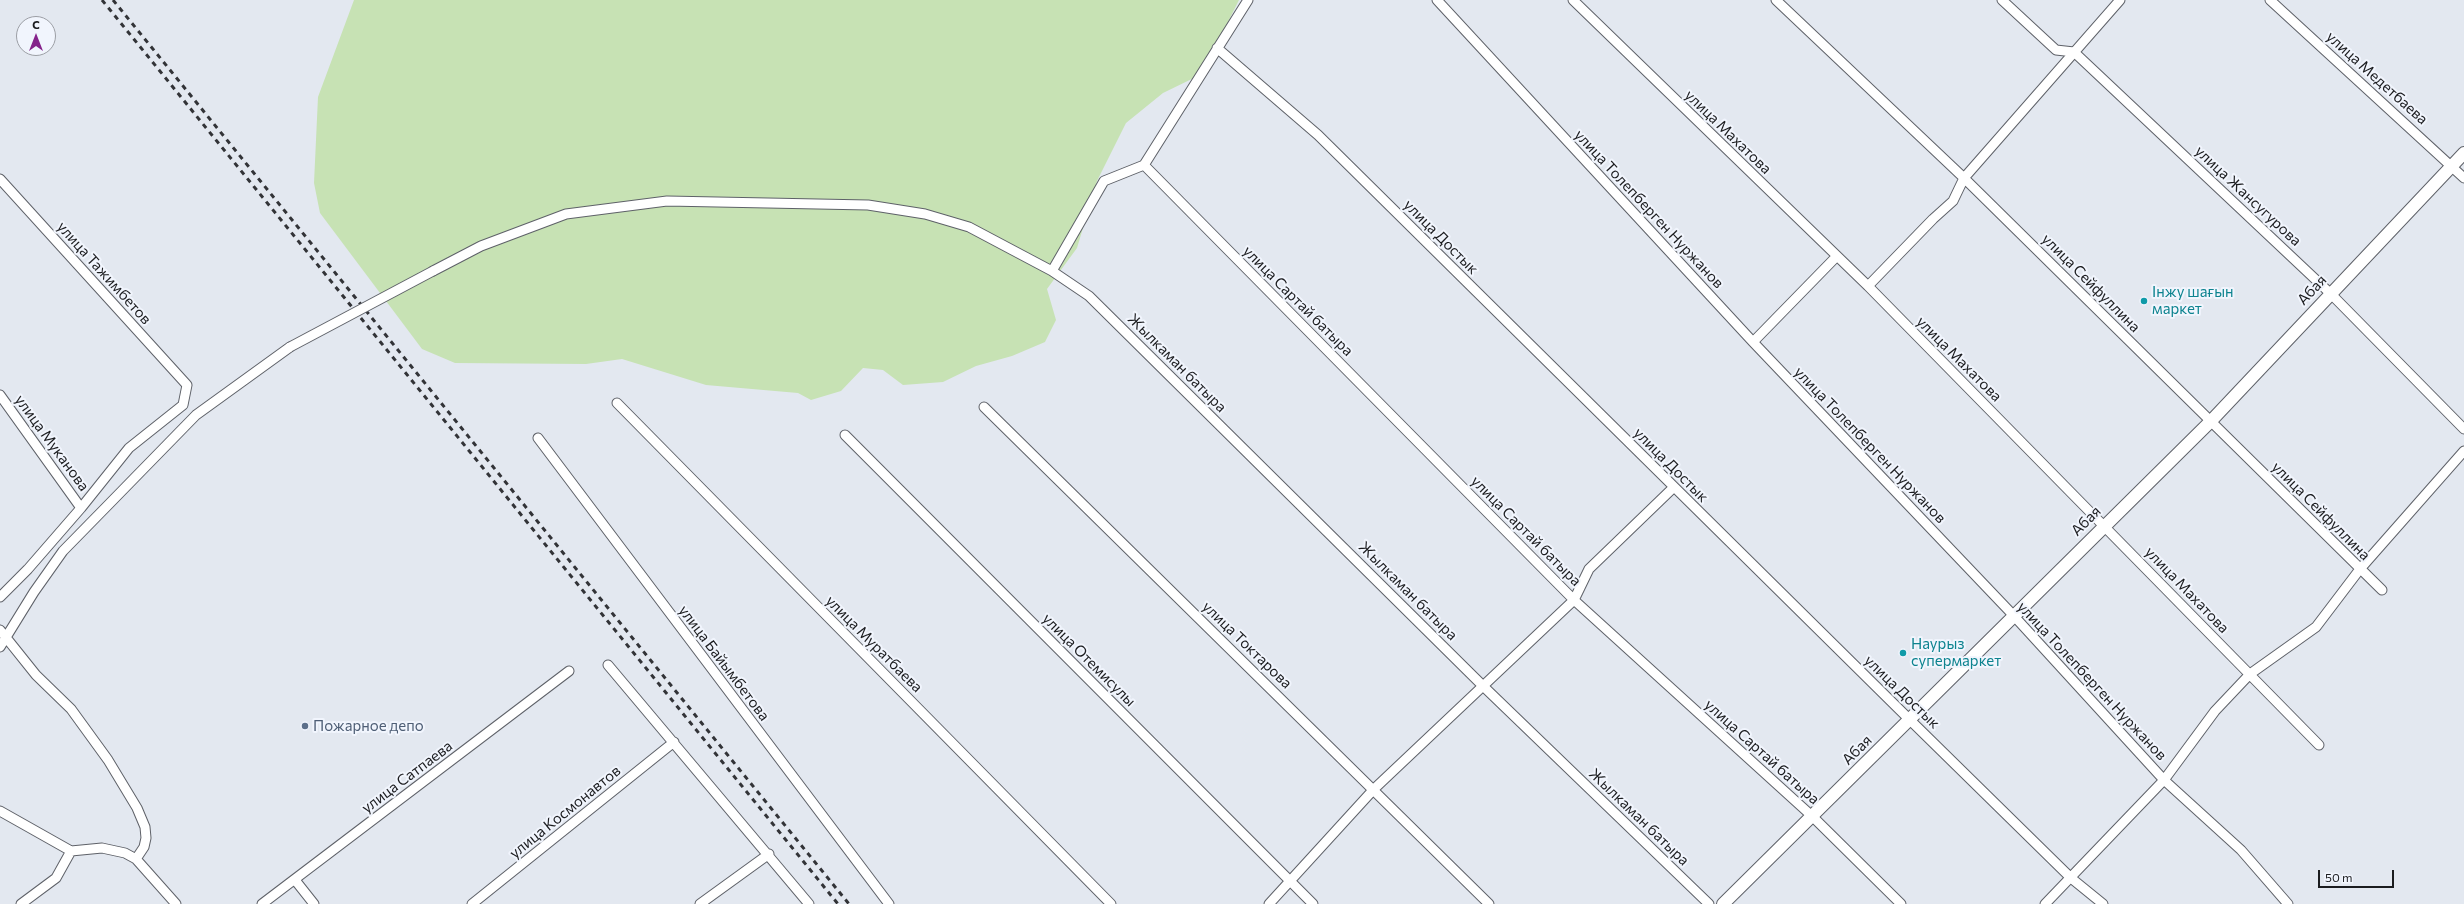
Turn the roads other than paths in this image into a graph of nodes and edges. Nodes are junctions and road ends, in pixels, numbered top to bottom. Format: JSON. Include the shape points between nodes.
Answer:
{"nodes":[{"id":1,"x":1248,"y":0,"type":"edge"},
{"id":2,"x":1437,"y":0,"type":"edge"},
{"id":3,"x":1573,"y":0,"type":"edge"},
{"id":4,"x":1776,"y":0,"type":"edge"},
{"id":5,"x":2002,"y":0,"type":"edge"},
{"id":6,"x":2120,"y":0,"type":"edge"},
{"id":7,"x":2270,"y":0,"type":"edge"},
{"id":8,"x":1217,"y":48,"type":"junction"},
{"id":9,"x":2074,"y":52,"type":"junction"},
{"id":10,"x":2464,"y":153,"type":"edge"},
{"id":11,"x":1144,"y":165,"type":"junction"},
{"id":12,"x":2452,"y":165,"type":"junction"},
{"id":13,"x":1964,"y":178,"type":"junction"},
{"id":14,"x":2464,"y":178,"type":"edge"},
{"id":15,"x":0,"y":179,"type":"edge"},
{"id":16,"x":1836,"y":257,"type":"junction"},
{"id":17,"x":1052,"y":271,"type":"junction"},
{"id":18,"x":1868,"y":286,"type":"junction"},
{"id":19,"x":2331,"y":294,"type":"junction"},
{"id":20,"x":1753,"y":342,"type":"junction"},
{"id":21,"x":0,"y":395,"type":"edge"},
{"id":22,"x":617,"y":403,"type":"dead end"},
{"id":23,"x":984,"y":407,"type":"dead end"},
{"id":24,"x":2211,"y":421,"type":"junction"},
{"id":25,"x":2464,"y":429,"type":"edge"},
{"id":26,"x":845,"y":435,"type":"dead end"},
{"id":27,"x":538,"y":438,"type":"dead end"},
{"id":28,"x":2464,"y":451,"type":"edge"},
{"id":29,"x":1674,"y":487,"type":"junction"},
{"id":30,"x":81,"y":508,"type":"junction"},
{"id":31,"x":2105,"y":526,"type":"junction"},
{"id":32,"x":2360,"y":569,"type":"junction"},
{"id":33,"x":2382,"y":590,"type":"dead end"},
{"id":34,"x":0,"y":597,"type":"edge"},
{"id":35,"x":1574,"y":600,"type":"junction"},
{"id":36,"x":2014,"y":616,"type":"junction"},
{"id":37,"x":2,"y":634,"type":"edge"},
{"id":38,"x":0,"y":647,"type":"edge"},
{"id":39,"x":608,"y":665,"type":"dead end"},
{"id":40,"x":569,"y":672,"type":"dead end"},
{"id":41,"x":2250,"y":674,"type":"junction"},
{"id":42,"x":1482,"y":685,"type":"junction"},
{"id":43,"x":1910,"y":720,"type":"junction"},
{"id":44,"x":674,"y":742,"type":"junction"},
{"id":45,"x":2319,"y":744,"type":"dead end"},
{"id":46,"x":2164,"y":780,"type":"junction"},
{"id":47,"x":1374,"y":789,"type":"junction"},
{"id":48,"x":0,"y":811,"type":"edge"},
{"id":49,"x":1813,"y":817,"type":"junction"},
{"id":50,"x":71,"y":851,"type":"junction"},
{"id":51,"x":769,"y":854,"type":"junction"},
{"id":52,"x":136,"y":859,"type":"junction"},
{"id":53,"x":2071,"y":878,"type":"junction"},
{"id":54,"x":295,"y":880,"type":"junction"},
{"id":55,"x":1290,"y":881,"type":"junction"},
{"id":56,"x":21,"y":904,"type":"edge"},
{"id":57,"x":176,"y":904,"type":"edge"},
{"id":58,"x":262,"y":904,"type":"edge"},
{"id":59,"x":314,"y":904,"type":"edge"},
{"id":60,"x":472,"y":904,"type":"edge"},
{"id":61,"x":700,"y":904,"type":"edge"},
{"id":62,"x":809,"y":904,"type":"edge"},
{"id":63,"x":889,"y":904,"type":"edge"},
{"id":64,"x":1111,"y":904,"type":"edge"},
{"id":65,"x":1269,"y":904,"type":"edge"},
{"id":66,"x":1313,"y":904,"type":"edge"},
{"id":67,"x":1489,"y":904,"type":"edge"},
{"id":68,"x":1709,"y":904,"type":"edge"},
{"id":69,"x":1723,"y":904,"type":"edge"},
{"id":70,"x":1900,"y":904,"type":"edge"},
{"id":71,"x":2045,"y":904,"type":"edge"},
{"id":72,"x":2103,"y":904,"type":"edge"},
{"id":73,"x":2288,"y":904,"type":"edge"}],
"edges":[{"from":1,"to":8,"type":"street"},
{"from":2,"to":20,"type":"street","name":"улица Толепберген Нуржанов"},
{"from":3,"to":16,"type":"street","name":"улица Махатова"},
{"from":4,"to":13,"type":"street","name":"улица Сейфуллина"},
{"from":5,"to":9,"type":"street","via":[[2056,50]]},
{"from":6,"to":9,"type":"street"},
{"from":7,"to":12,"type":"street","name":"улица Медетбаева"},
{"from":8,"to":11,"type":"street"},
{"from":8,"to":29,"type":"street","name":"улица Достык","via":[[1318,135]]},
{"from":9,"to":13,"type":"street"},
{"from":9,"to":19,"type":"street","name":"улица Жансугурова"},
{"from":10,"to":12,"type":"street","name":"Абая"},
{"from":11,"to":17,"type":"street","via":[[1104,181]]},
{"from":11,"to":35,"type":"street","name":"улица Сартай батыра"},
{"from":12,"to":14,"type":"street","name":"улица Медетбаева"},
{"from":12,"to":19,"type":"street","name":"Абая"},
{"from":13,"to":18,"type":"street","via":[[1953,201]]},
{"from":13,"to":24,"type":"street","name":"улица Сейфуллина"},
{"from":15,"to":30,"type":"street","name":"улица Тажимбетов","via":[[187,385],[183,405],[129,448]]},
{"from":16,"to":18,"type":"street","name":"улица Махатова"},
{"from":16,"to":20,"type":"street"},
{"from":17,"to":37,"type":"street","name":"Жылкаман батыра","bridge":true,"via":[[969,227],[925,214],[868,206],[668,202],[566,214],[481,246],[290,347],[196,415],[63,551]]},
{"from":17,"to":42,"type":"street","name":"Жылкаман батыра","via":[[1089,296]]},
{"from":18,"to":31,"type":"street","name":"улица Махатова"},
{"from":19,"to":24,"type":"street","name":"Абая"},
{"from":19,"to":25,"type":"street","name":"улица Жансугурова"},
{"from":20,"to":36,"type":"street","name":"улица Толепберген Нуржанов"},
{"from":21,"to":30,"type":"street","name":"улица Муканова"},
{"from":22,"to":64,"type":"street","name":"улица Муратбаева"},
{"from":23,"to":47,"type":"street","name":"улица Токтарова"},
{"from":24,"to":31,"type":"street","name":"Абая"},
{"from":24,"to":32,"type":"street","name":"улица Сейфуллина"},
{"from":26,"to":55,"type":"street","name":"улица Отемисулы"},
{"from":27,"to":63,"type":"street","name":"улица Байымбетова"},
{"from":28,"to":32,"type":"street"},
{"from":29,"to":35,"type":"street","via":[[1589,570]]},
{"from":29,"to":43,"type":"street","name":"улица Достык"},
{"from":30,"to":34,"type":"street"},
{"from":31,"to":36,"type":"street","name":"Абая"},
{"from":31,"to":41,"type":"street","name":"улица Махатова"},
{"from":32,"to":33,"type":"street","name":"улица Сейфуллина"},
{"from":32,"to":41,"type":"street","via":[[2316,627]]},
{"from":35,"to":42,"type":"street"},
{"from":35,"to":49,"type":"street","name":"улица Сартай батыра"},
{"from":36,"to":43,"type":"street","name":"Абая"},
{"from":36,"to":46,"type":"street","name":"улица Толепберген Нуржанов"},
{"from":37,"to":38,"type":"street","name":"Жылкаман батыра"},
{"from":37,"to":52,"type":"street","via":[[36,675],[71,708],[108,760],[137,808],[145,827],[146,838],[144,847]]},
{"from":39,"to":44,"type":"street"},
{"from":40,"to":54,"type":"street","name":"улица Сатпаева"},
{"from":41,"to":45,"type":"street","name":"улица Махатова"},
{"from":41,"to":46,"type":"street","via":[[2215,711]]},
{"from":42,"to":47,"type":"street"},
{"from":42,"to":68,"type":"street","name":"Жылкаман батыра"},
{"from":43,"to":49,"type":"street","name":"Абая"},
{"from":43,"to":53,"type":"street","name":"улица Достык"},
{"from":44,"to":51,"type":"street"},
{"from":44,"to":60,"type":"street","name":"улица Космонавтов"},
{"from":46,"to":53,"type":"street"},
{"from":46,"to":73,"type":"street","name":"улица Толепберген Нуржанов","via":[[2242,850]]},
{"from":47,"to":55,"type":"street"},
{"from":47,"to":67,"type":"street","name":"улица Токтарова"},
{"from":48,"to":50,"type":"street"},
{"from":49,"to":69,"type":"street","name":"Абая"},
{"from":49,"to":70,"type":"street","name":"улица Сартай батыра"},
{"from":50,"to":52,"type":"street","via":[[102,848],[125,853]]},
{"from":50,"to":56,"type":"street","via":[[56,878]]},
{"from":51,"to":61,"type":"street"},
{"from":51,"to":62,"type":"street"},
{"from":52,"to":57,"type":"street"},
{"from":53,"to":71,"type":"street"},
{"from":53,"to":72,"type":"street","name":"улица Достык"},
{"from":54,"to":58,"type":"street","name":"улица Сатпаева"},
{"from":54,"to":59,"type":"street"},
{"from":55,"to":65,"type":"street"},
{"from":55,"to":66,"type":"street","name":"улица Отемисулы"}]}
